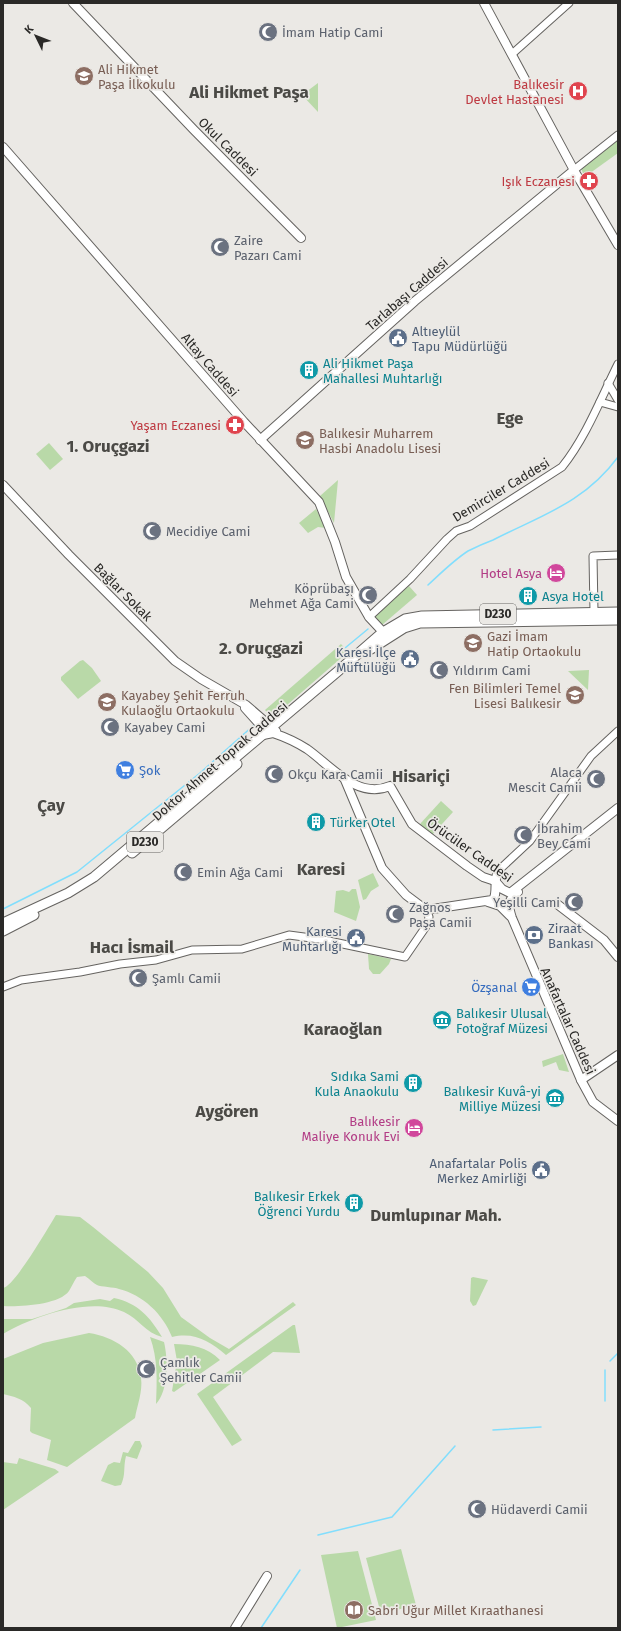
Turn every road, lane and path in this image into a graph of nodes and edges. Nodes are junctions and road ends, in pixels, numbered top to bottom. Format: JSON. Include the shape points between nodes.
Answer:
{"nodes":[{"id":1,"x":72,"y":3,"type":"edge"},
{"id":2,"x":484,"y":3,"type":"edge"},
{"id":3,"x":569,"y":3,"type":"edge"},
{"id":4,"x":512,"y":54,"type":"junction"},
{"id":5,"x":618,"y":135,"type":"edge"},
{"id":6,"x":3,"y":147,"type":"edge"},
{"id":7,"x":574,"y":170,"type":"junction"},
{"id":8,"x":301,"y":238,"type":"dead end"},
{"id":9,"x":618,"y":245,"type":"edge"},
{"id":10,"x":618,"y":364,"type":"edge"},
{"id":11,"x":608,"y":383,"type":"junction"},
{"id":12,"x":618,"y":400,"type":"edge"},
{"id":13,"x":600,"y":402,"type":"junction"},
{"id":14,"x":618,"y":407,"type":"edge"},
{"id":15,"x":260,"y":440,"type":"junction"},
{"id":16,"x":3,"y":485,"type":"edge"},
{"id":17,"x":618,"y":555,"type":"edge"},
{"id":18,"x":594,"y":612,"type":"junction"},
{"id":19,"x":618,"y":612,"type":"edge"},
{"id":20,"x":369,"y":617,"type":"junction"},
{"id":21,"x":618,"y":620,"type":"edge"},
{"id":22,"x":385,"y":635,"type":"junction"},
{"id":23,"x":272,"y":729,"type":"junction"},
{"id":24,"x":618,"y":731,"type":"edge"},
{"id":25,"x":345,"y":780,"type":"junction"},
{"id":26,"x":618,"y":808,"type":"edge"},
{"id":27,"x":499,"y":870,"type":"joint"},
{"id":28,"x":540,"y":870,"type":"junction"},
{"id":29,"x":495,"y":881,"type":"junction"},
{"id":30,"x":488,"y":902,"type":"junction"},
{"id":31,"x":557,"y":904,"type":"dead end"},
{"id":32,"x":426,"y":910,"type":"junction"},
{"id":33,"x":512,"y":918,"type":"junction"},
{"id":34,"x":3,"y":923,"type":"edge"},
{"id":35,"x":3,"y":930,"type":"edge"},
{"id":36,"x":618,"y":957,"type":"edge"},
{"id":37,"x":3,"y":987,"type":"edge"},
{"id":38,"x":618,"y":1055,"type":"edge"},
{"id":39,"x":581,"y":1080,"type":"junction"},
{"id":40,"x":618,"y":1121,"type":"edge"},
{"id":41,"x":267,"y":1576,"type":"dead end"},
{"id":42,"x":235,"y":1628,"type":"edge"}],
"edges":[{"from":1,"to":8,"type":"main road","name":"Okul Caddesi"},
{"from":2,"to":4,"type":"main road"},
{"from":3,"to":4,"type":"street"},
{"from":4,"to":7,"type":"main road"},
{"from":5,"to":7,"type":"street"},
{"from":6,"to":15,"type":"main road","name":"Altay Caddesi"},
{"from":7,"to":9,"type":"main road"},
{"from":7,"to":15,"type":"main road","name":"Tarlabaşı Caddesi","via":[[415,301]]},
{"from":10,"to":11,"type":"street","name":"Demirciler Caddesi"},
{"from":11,"to":12,"type":"street"},
{"from":11,"to":13,"type":"street","name":"Demirciler Caddesi"},
{"from":13,"to":14,"type":"street"},
{"from":13,"to":20,"type":"street","name":"Demirciler Caddesi","via":[[569,459],[562,467],[470,526],[456,531]]},
{"from":15,"to":20,"type":"main road","name":"Altay Caddesi","via":[[319,502],[346,577]]},
{"from":16,"to":23,"type":"main road","name":"Bağlar Sokak","via":[[175,661],[238,700]]},
{"from":17,"to":18,"type":"street","via":[[593,556]]},
{"from":18,"to":19,"type":"highway","number":"D230"},
{"from":18,"to":22,"type":"highway","number":"D230","via":[[422,616],[405,620]]},
{"from":20,"to":22,"type":"main road","name":"Altay Caddesi"},
{"from":21,"to":22,"type":"highway","number":"D230","via":[[420,623]]},
{"from":22,"to":23,"type":"highway","name":"Doktor Ahmet Toprak Caddesi","number":"D230"},
{"from":22,"to":23,"type":"highway","name":"Doktor Ahmet Toprak Caddesi","number":"D230","via":[[377,645],[285,722]]},
{"from":23,"to":25,"type":"main road","name":"Bağlar Sokak","via":[[308,750]]},
{"from":23,"to":34,"type":"highway","name":"Doktor Ahmet Toprak Caddesi","number":"D230","via":[[258,738],[90,880]]},
{"from":23,"to":35,"type":"highway","name":"Doktor Ahmet Toprak Caddesi","number":"D230","via":[[96,883]]},
{"from":24,"to":27,"type":"street","via":[[591,756],[530,841]]},
{"from":25,"to":29,"type":"main road","name":"Örücüler Caddesi","via":[[370,789],[390,786],[412,824],[483,877]]},
{"from":25,"to":32,"type":"main road","via":[[382,868],[406,895]]},
{"from":26,"to":28,"type":"main road"},
{"from":27,"to":29,"type":"main road"},
{"from":28,"to":29,"type":"main road","name":"Örücüler Caddesi","via":[[510,893]]},
{"from":28,"to":33,"type":"main road","via":[[510,900],[508,907]]},
{"from":29,"to":30,"type":"main road","via":[[494,899]]},
{"from":30,"to":32,"type":"main road"},
{"from":30,"to":33,"type":"main road","via":[[500,906]]},
{"from":31,"to":36,"type":"main road","via":[[604,940]]},
{"from":32,"to":37,"type":"street","via":[[429,917],[427,925],[404,957],[289,935],[242,949],[192,950],[156,960],[21,980]]},
{"from":33,"to":39,"type":"main road","name":"Anafartalar Caddesi"},
{"from":38,"to":39,"type":"main road"},
{"from":39,"to":40,"type":"main road","name":"Anafartalar Caddesi","via":[[592,1102]]},
{"from":41,"to":42,"type":"main road"}]}
